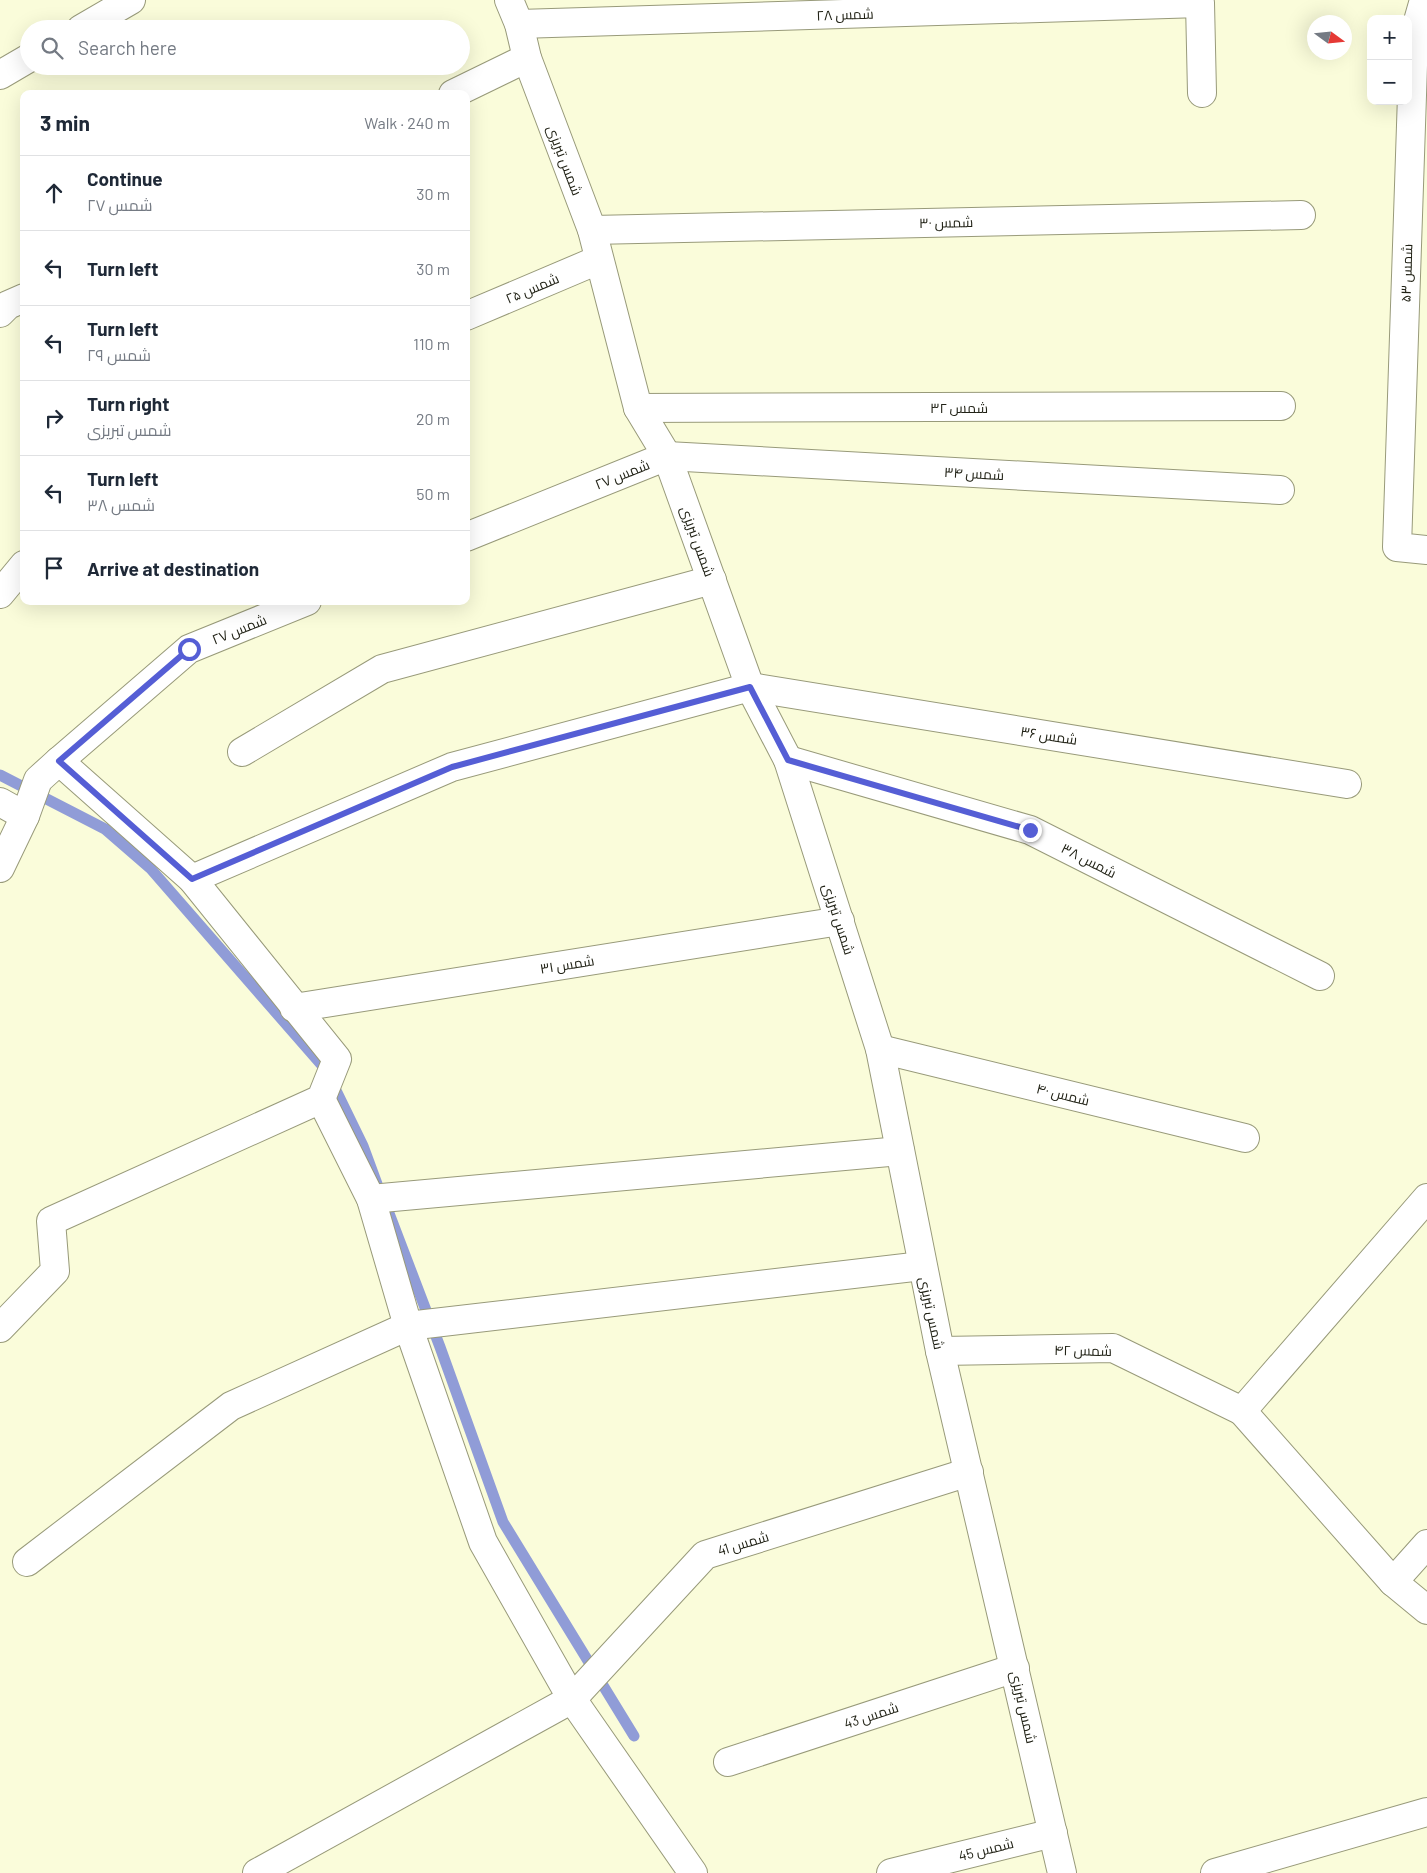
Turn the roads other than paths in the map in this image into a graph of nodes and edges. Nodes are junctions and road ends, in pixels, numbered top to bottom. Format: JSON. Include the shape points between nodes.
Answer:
{"nodes":[{"id":1,"x":131,"y":0,"type":"edge"},
{"id":2,"x":1424,"y":0,"type":"edge"},
{"id":3,"x":514,"y":12,"type":"edge"},
{"id":4,"x":97,"y":20,"type":"edge"},
{"id":5,"x":527,"y":58,"type":"junction"},
{"id":6,"x":20,"y":63,"type":"edge"},
{"id":7,"x":0,"y":75,"type":"edge"},
{"id":8,"x":461,"y":90,"type":"edge"},
{"id":9,"x":1202,"y":93,"type":"dead end"},
{"id":10,"x":1301,"y":215,"type":"dead end"},
{"id":11,"x":592,"y":230,"type":"junction"},
{"id":12,"x":598,"y":260,"type":"junction"},
{"id":13,"x":20,"y":300,"type":"edge"},
{"id":14,"x":0,"y":313,"type":"edge"},
{"id":15,"x":470,"y":314,"type":"edge"},
{"id":16,"x":1281,"y":406,"type":"dead end"},
{"id":17,"x":638,"y":408,"type":"junction"},
{"id":18,"x":667,"y":456,"type":"junction"},
{"id":19,"x":1280,"y":490,"type":"dead end"},
{"id":20,"x":470,"y":535,"type":"edge"},
{"id":21,"x":1427,"y":550,"type":"edge"},
{"id":22,"x":20,"y":569,"type":"edge"},
{"id":23,"x":712,"y":580,"type":"junction"},
{"id":24,"x":0,"y":594,"type":"edge"},
{"id":25,"x":297,"y":605,"type":"edge"},
{"id":26,"x":750,"y":687,"type":"junction"},
{"id":27,"x":242,"y":752,"type":"dead end"},
{"id":28,"x":788,"y":760,"type":"junction"},
{"id":29,"x":59,"y":761,"type":"junction"},
{"id":30,"x":1347,"y":784,"type":"dead end"},
{"id":31,"x":0,"y":802,"type":"edge"},
{"id":32,"x":25,"y":816,"type":"junction"},
{"id":33,"x":0,"y":868,"type":"edge"},
{"id":34,"x":192,"y":879,"type":"junction"},
{"id":35,"x":840,"y":921,"type":"junction"},
{"id":36,"x":1320,"y":976,"type":"dead end"},
{"id":37,"x":294,"y":1008,"type":"junction"},
{"id":38,"x":880,"y":1049,"type":"junction"},
{"id":39,"x":322,"y":1099,"type":"junction"},
{"id":40,"x":1245,"y":1138,"type":"dead end"},
{"id":41,"x":900,"y":1151,"type":"junction"},
{"id":42,"x":1427,"y":1198,"type":"edge"},
{"id":43,"x":372,"y":1199,"type":"junction"},
{"id":44,"x":922,"y":1266,"type":"junction"},
{"id":45,"x":408,"y":1326,"type":"junction"},
{"id":46,"x":0,"y":1328,"type":"edge"},
{"id":47,"x":940,"y":1351,"type":"junction"},
{"id":48,"x":1242,"y":1411,"type":"junction"},
{"id":49,"x":969,"y":1472,"type":"junction"},
{"id":50,"x":1427,"y":1544,"type":"edge"},
{"id":51,"x":28,"y":1562,"type":"dead end"},
{"id":52,"x":1393,"y":1582,"type":"junction"},
{"id":53,"x":1427,"y":1610,"type":"edge"},
{"id":54,"x":1014,"y":1668,"type":"junction"},
{"id":55,"x":572,"y":1699,"type":"junction"},
{"id":56,"x":728,"y":1762,"type":"dead end"},
{"id":57,"x":1427,"y":1812,"type":"edge"},
{"id":58,"x":1053,"y":1833,"type":"junction"},
{"id":59,"x":257,"y":1873,"type":"edge"},
{"id":60,"x":693,"y":1873,"type":"edge"},
{"id":61,"x":891,"y":1873,"type":"edge"},
{"id":62,"x":1062,"y":1873,"type":"edge"},
{"id":63,"x":1215,"y":1873,"type":"edge"}],
"edges":[{"from":1,"to":4,"type":"street"},
{"from":2,"to":21,"type":"street","name":"شمس ۵۳","via":[[1414,35],[1397,547]]},
{"from":3,"to":5,"type":"street","name":"شمس تبریزی"},
{"from":3,"to":9,"type":"street","name":"شمس ۲۸","via":[[1200,3]]},
{"from":5,"to":8,"type":"street"},
{"from":5,"to":11,"type":"street","name":"شمس تبریزی"},
{"from":6,"to":7,"type":"street"},
{"from":10,"to":11,"type":"street","name":"شمس ۳۰"},
{"from":11,"to":12,"type":"street","name":"شمس تبریزی"},
{"from":12,"to":15,"type":"street","name":"شمس ۲۵"},
{"from":12,"to":17,"type":"street","name":"شمس تبریزی"},
{"from":13,"to":14,"type":"street"},
{"from":16,"to":17,"type":"street","name":"شمس ۳۲"},
{"from":17,"to":18,"type":"street","name":"شمس تبریزی"},
{"from":18,"to":19,"type":"street","name":"شمس ۳۴"},
{"from":18,"to":20,"type":"street","name":"شمس ۲۷"},
{"from":18,"to":23,"type":"street","name":"شمس تبریزی"},
{"from":22,"to":24,"type":"street"},
{"from":23,"to":26,"type":"street","name":"شمس تبریزی"},
{"from":23,"to":27,"type":"street","via":[[382,669]]},
{"from":25,"to":29,"type":"street","name":"شمس ۲۷","via":[[189,649]]},
{"from":26,"to":28,"type":"street","name":"شمس تبریزی"},
{"from":26,"to":30,"type":"street","name":"شمس ۳۶"},
{"from":26,"to":34,"type":"street","via":[[452,767]]},
{"from":28,"to":35,"type":"street","name":"شمس تبریزی"},
{"from":28,"to":36,"type":"street","name":"شمس ۳۸","via":[[1030,830]]},
{"from":29,"to":32,"type":"street","name":"شمس ۲۷","via":[[38,780]]},
{"from":29,"to":34,"type":"street"},
{"from":31,"to":32,"type":"street"},
{"from":32,"to":33,"type":"street"},
{"from":34,"to":37,"type":"street"},
{"from":35,"to":37,"type":"street","name":"شمس ۳۱"},
{"from":35,"to":38,"type":"street","name":"شمس تبریزی"},
{"from":37,"to":39,"type":"street","via":[[337,1059]]},
{"from":38,"to":40,"type":"street","name":"شمس ۴۰"},
{"from":38,"to":41,"type":"street","name":"شمس تبریزی"},
{"from":39,"to":43,"type":"street"},
{"from":39,"to":46,"type":"street","via":[[52,1221],[55,1271]]},
{"from":41,"to":43,"type":"street"},
{"from":41,"to":44,"type":"street","name":"شمس تبریزی"},
{"from":42,"to":48,"type":"street"},
{"from":43,"to":45,"type":"street"},
{"from":44,"to":45,"type":"street"},
{"from":44,"to":47,"type":"street","name":"شمس تبریزی"},
{"from":45,"to":51,"type":"street","via":[[231,1406]]},
{"from":45,"to":55,"type":"street","via":[[483,1542]]},
{"from":47,"to":48,"type":"street","name":"شمس ۴۲","via":[[1114,1348]]},
{"from":47,"to":49,"type":"street","name":"شمس تبریزی"},
{"from":48,"to":52,"type":"street","name":"شمس ۴۲"},
{"from":49,"to":54,"type":"street","name":"شمس تبریزی"},
{"from":49,"to":55,"type":"street","name":"شمس 41","via":[[705,1555]]},
{"from":50,"to":52,"type":"street"},
{"from":52,"to":53,"type":"street","name":"شمس ۴۲"},
{"from":54,"to":56,"type":"street","name":"شمس 43"},
{"from":54,"to":58,"type":"street","name":"شمس تبریزی"},
{"from":55,"to":59,"type":"street","name":"شمس 41"},
{"from":55,"to":60,"type":"street"},
{"from":57,"to":63,"type":"street"},
{"from":58,"to":61,"type":"street","name":"شمس 45"},
{"from":58,"to":62,"type":"street","name":"شمس تبریزی"}]}
